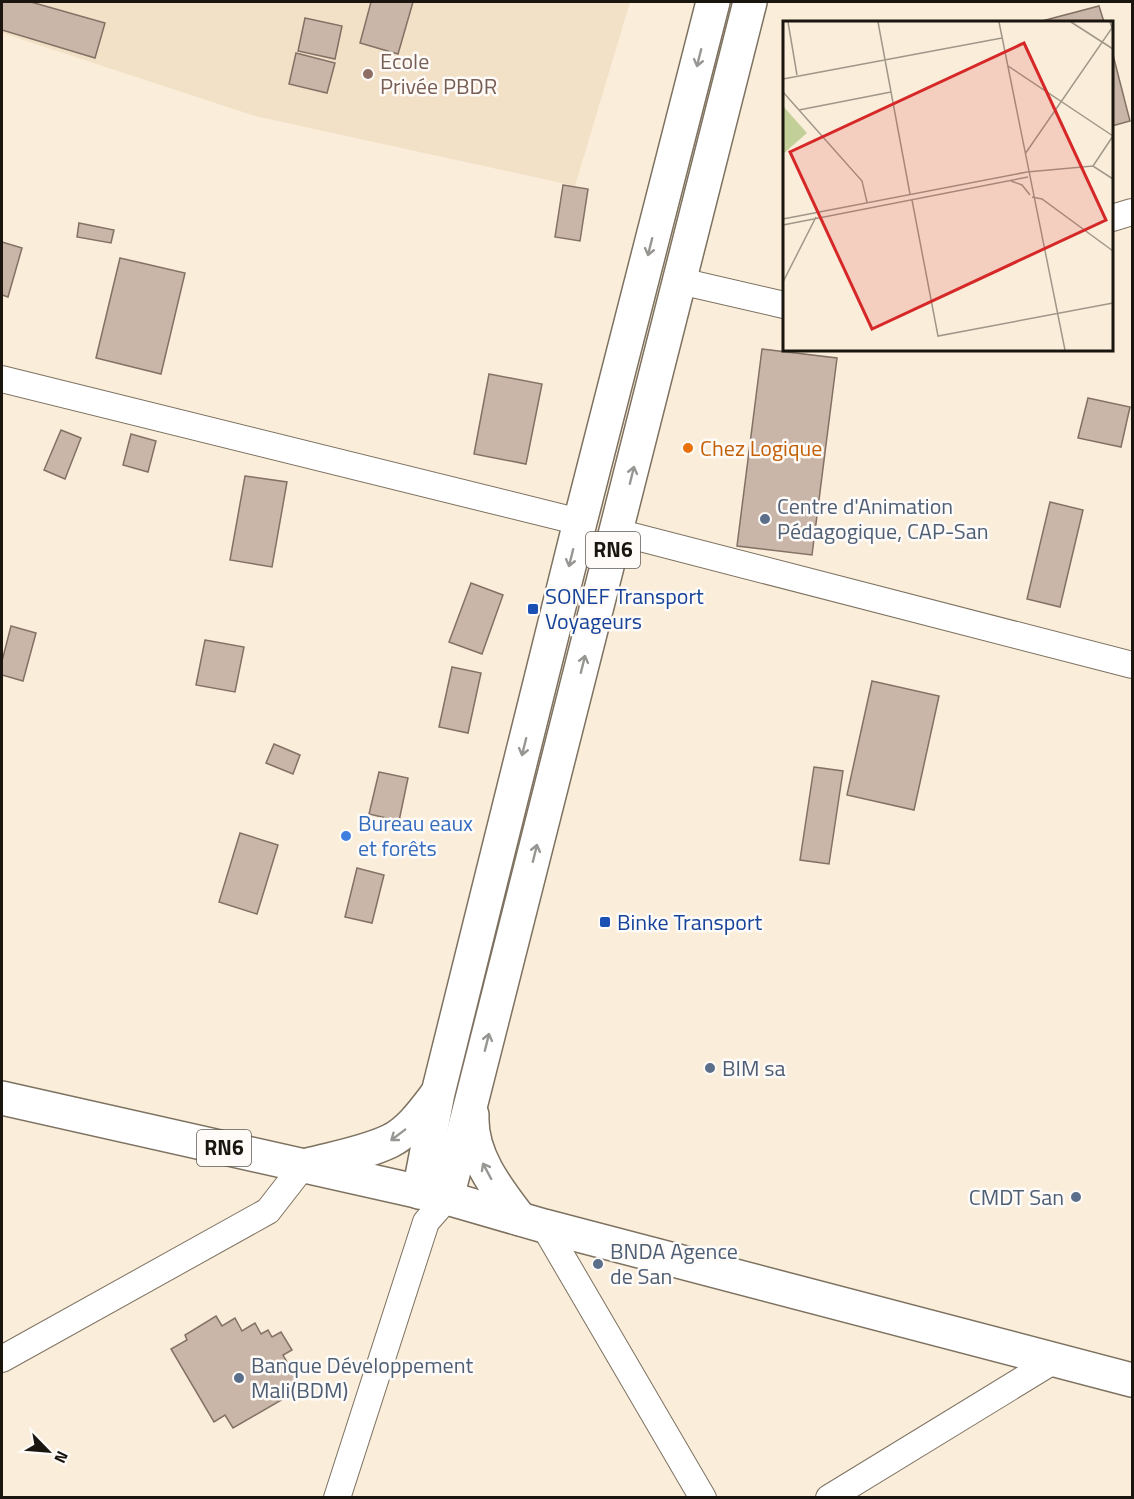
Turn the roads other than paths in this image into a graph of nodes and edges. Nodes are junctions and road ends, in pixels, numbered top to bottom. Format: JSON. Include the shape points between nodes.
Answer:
{"nodes":[{"id":1,"x":713,"y":2,"type":"edge"},
{"id":2,"x":750,"y":2,"type":"edge"},
{"id":3,"x":1132,"y":212,"type":"edge"},
{"id":4,"x":1113,"y":218,"type":"edge"},
{"id":5,"x":680,"y":281,"type":"junction"},
{"id":6,"x":783,"y":305,"type":"edge"},
{"id":7,"x":2,"y":379,"type":"edge"},
{"id":8,"x":580,"y":522,"type":"junction"},
{"id":9,"x":617,"y":532,"type":"junction"},
{"id":10,"x":1132,"y":665,"type":"edge"},
{"id":11,"x":438,"y":1093,"type":"junction"},
{"id":12,"x":2,"y":1098,"type":"edge"},
{"id":13,"x":472,"y":1098,"type":"junction"},
{"id":14,"x":303,"y":1166,"type":"junction"},
{"id":15,"x":431,"y":1204,"type":"junction"},
{"id":16,"x":532,"y":1223,"type":"junction"},
{"id":17,"x":2,"y":1359,"type":"edge"},
{"id":18,"x":1053,"y":1361,"type":"junction"},
{"id":19,"x":1132,"y":1380,"type":"edge"},
{"id":20,"x":337,"y":1497,"type":"edge"},
{"id":21,"x":703,"y":1497,"type":"edge"},
{"id":22,"x":829,"y":1497,"type":"edge"}],
"edges":[{"from":1,"to":8,"type":"main road","number":"RN6","one_way":true},
{"from":2,"to":5,"type":"main road","number":"RN6"},
{"from":3,"to":4,"type":"street"},
{"from":5,"to":6,"type":"street"},
{"from":9,"to":5,"type":"main road","number":"RN6","one_way":true},
{"from":7,"to":8,"type":"street"},
{"from":8,"to":11,"type":"main road","number":"RN6","one_way":true},
{"from":9,"to":10,"type":"street"},
{"from":13,"to":9,"type":"main road","number":"RN6","one_way":true},
{"from":11,"to":14,"type":"main road","number":"RN6","one_way":true,"via":[[416,1121],[391,1141]]},
{"from":11,"to":15,"type":"main road"},
{"from":12,"to":14,"type":"main road","number":"RN6"},
{"from":13,"to":15,"type":"main road","number":"RN6"},
{"from":16,"to":13,"type":"main road","one_way":true,"via":[[497,1189],[480,1158],[471,1126]]},
{"from":14,"to":15,"type":"main road","number":"RN6"},
{"from":14,"to":17,"type":"street","via":[[268,1211]]},
{"from":15,"to":16,"type":"main road"},
{"from":15,"to":20,"type":"street"},
{"from":16,"to":18,"type":"main road"},
{"from":16,"to":21,"type":"street"},
{"from":18,"to":19,"type":"main road"},
{"from":18,"to":22,"type":"street"}]}
